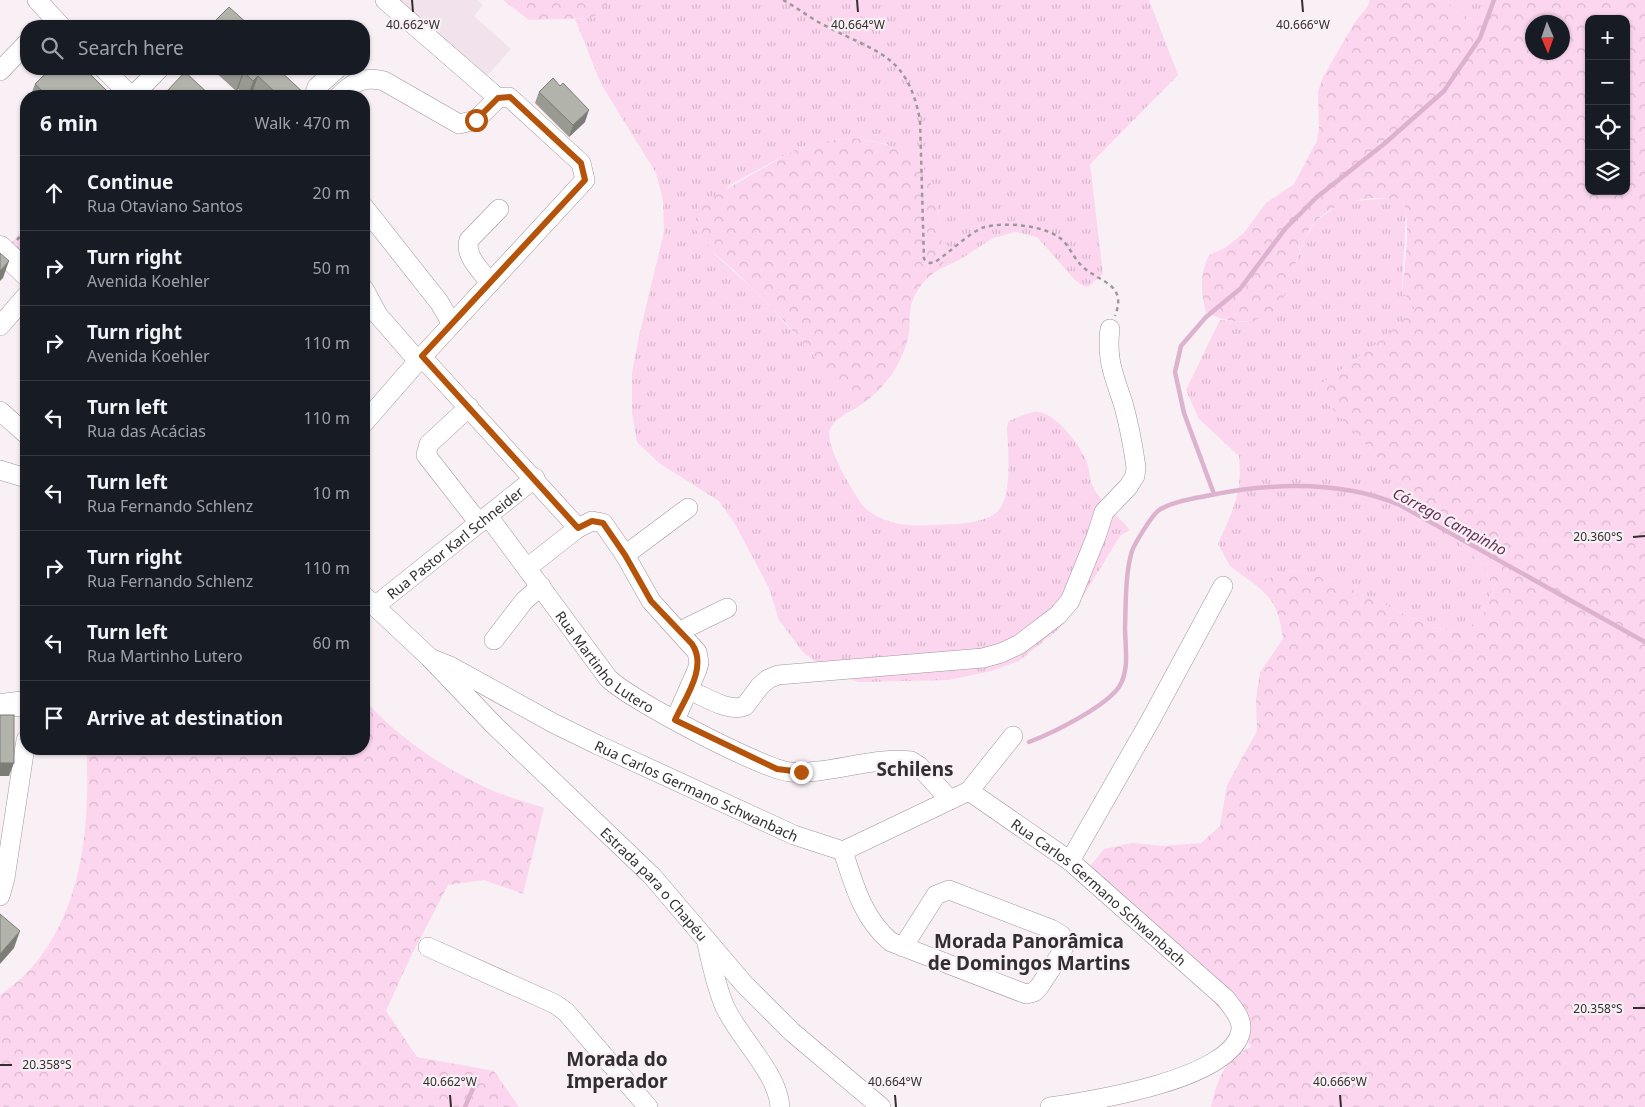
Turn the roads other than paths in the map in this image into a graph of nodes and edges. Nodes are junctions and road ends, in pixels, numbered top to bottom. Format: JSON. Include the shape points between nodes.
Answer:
{"nodes":[{"id":1,"x":37,"y":0,"type":"edge"},
{"id":2,"x":385,"y":0,"type":"edge"},
{"id":3,"x":50,"y":20,"type":"edge"},
{"id":4,"x":20,"y":50,"type":"edge"},
{"id":5,"x":0,"y":71,"type":"edge"},
{"id":6,"x":110,"y":75,"type":"edge"},
{"id":7,"x":153,"y":75,"type":"edge"},
{"id":8,"x":330,"y":75,"type":"edge"},
{"id":9,"x":126,"y":90,"type":"edge"},
{"id":10,"x":138,"y":90,"type":"edge"},
{"id":11,"x":316,"y":90,"type":"edge"},
{"id":12,"x":346,"y":90,"type":"edge"},
{"id":13,"x":498,"y":98,"type":"junction"},
{"id":14,"x":499,"y":209,"type":"dead end"},
{"id":15,"x":370,"y":215,"type":"edge"},
{"id":16,"x":0,"y":248,"type":"edge"},
{"id":17,"x":20,"y":267,"type":"edge"},
{"id":18,"x":490,"y":283,"type":"junction"},
{"id":19,"x":370,"y":300,"type":"edge"},
{"id":20,"x":20,"y":303,"type":"edge"},
{"id":21,"x":452,"y":324,"type":"junction"},
{"id":22,"x":0,"y":326,"type":"edge"},
{"id":23,"x":1110,"y":329,"type":"road end"},
{"id":24,"x":420,"y":359,"type":"junction"},
{"id":25,"x":469,"y":407,"type":"junction"},
{"id":26,"x":0,"y":411,"type":"edge"},
{"id":27,"x":370,"y":416,"type":"edge"},
{"id":28,"x":20,"y":429,"type":"edge"},
{"id":29,"x":0,"y":470,"type":"edge"},
{"id":30,"x":20,"y":476,"type":"edge"},
{"id":31,"x":535,"y":478,"type":"junction"},
{"id":32,"x":688,"y":508,"type":"dead end"},
{"id":33,"x":484,"y":519,"type":"junction"},
{"id":34,"x":578,"y":528,"type":"junction"},
{"id":35,"x":625,"y":555,"type":"junction"},
{"id":36,"x":527,"y":568,"type":"junction"},
{"id":37,"x":541,"y":586,"type":"junction"},
{"id":38,"x":1223,"y":586,"type":"dead end"},
{"id":39,"x":370,"y":601,"type":"edge"},
{"id":40,"x":727,"y":608,"type":"dead end"},
{"id":41,"x":680,"y":631,"type":"junction"},
{"id":42,"x":494,"y":640,"type":"dead end"},
{"id":43,"x":430,"y":658,"type":"junction"},
{"id":44,"x":689,"y":690,"type":"junction"},
{"id":45,"x":20,"y":704,"type":"edge"},
{"id":46,"x":0,"y":706,"type":"edge"},
{"id":47,"x":675,"y":720,"type":"junction"},
{"id":48,"x":1013,"y":736,"type":"dead end"},
{"id":49,"x":24,"y":755,"type":"edge"},
{"id":50,"x":969,"y":791,"type":"junction"},
{"id":51,"x":950,"y":800,"type":"junction"},
{"id":52,"x":843,"y":851,"type":"junction"},
{"id":53,"x":1070,"y":860,"type":"junction"},
{"id":54,"x":0,"y":896,"type":"edge"},
{"id":55,"x":706,"y":941,"type":"junction"},
{"id":56,"x":428,"y":947,"type":"dead end"},
{"id":57,"x":903,"y":947,"type":"junction"},
{"id":58,"x":648,"y":1107,"type":"edge"},
{"id":59,"x":780,"y":1107,"type":"edge"},
{"id":60,"x":881,"y":1107,"type":"edge"},
{"id":61,"x":1050,"y":1107,"type":"edge"}],
"edges":[{"from":1,"to":3,"type":"street"},
{"from":2,"to":13,"type":"street"},
{"from":4,"to":5,"type":"street"},
{"from":6,"to":9,"type":"street"},
{"from":7,"to":10,"type":"street"},
{"from":8,"to":11,"type":"street"},
{"from":12,"to":13,"type":"street","via":[[360,79],[384,81],[459,124],[476,120]]},
{"from":13,"to":18,"type":"street","via":[[510,97],[526,111],[581,163],[585,180]]},
{"from":14,"to":18,"type":"street","via":[[468,245],[471,258]]},
{"from":15,"to":21,"type":"street","via":[[439,302]]},
{"from":16,"to":17,"type":"main road"},
{"from":18,"to":21,"type":"street"},
{"from":19,"to":24,"type":"street","via":[[378,315]]},
{"from":20,"to":22,"type":"street"},
{"from":21,"to":24,"type":"street"},
{"from":23,"to":44,"type":"street","via":[[1110,369],[1123,404],[1135,476],[1104,512],[1077,586],[1058,615],[1020,644],[1001,653],[940,662],[778,675],[768,679],[740,708],[726,706]]},
{"from":24,"to":25,"type":"street"},
{"from":24,"to":27,"type":"street"},
{"from":25,"to":31,"type":"street"},
{"from":25,"to":33,"type":"street","name":"Rua Martinho Lutero","via":[[425,450]]},
{"from":26,"to":28,"type":"street"},
{"from":29,"to":30,"type":"street"},
{"from":31,"to":33,"type":"street","name":"Rua Pastor Karl Schneider"},
{"from":31,"to":34,"type":"street"},
{"from":32,"to":35,"type":"street"},
{"from":33,"to":36,"type":"street","name":"Rua Martinho Lutero"},
{"from":33,"to":39,"type":"street","name":"Rua Pastor Karl Schneider"},
{"from":34,"to":35,"type":"street","via":[[592,521],[603,523]]},
{"from":34,"to":36,"type":"street"},
{"from":35,"to":41,"type":"street","via":[[651,601]]},
{"from":36,"to":37,"type":"street","name":"Rua Martinho Lutero"},
{"from":37,"to":42,"type":"street","via":[[524,601]]},
{"from":37,"to":47,"type":"street","name":"Rua Martinho Lutero","via":[[614,684]]},
{"from":38,"to":53,"type":"street"},
{"from":39,"to":43,"type":"street","name":"Estrada para o Chapéu"},
{"from":40,"to":41,"type":"street"},
{"from":41,"to":44,"type":"street","via":[[699,657]]},
{"from":43,"to":52,"type":"street","name":"Rua Carlos Germano Schwanbach","via":[[607,749],[794,835]]},
{"from":43,"to":55,"type":"street","name":"Estrada para o Chapéu","via":[[494,725],[652,876]]},
{"from":44,"to":47,"type":"street"},
{"from":45,"to":46,"type":"main road"},
{"from":47,"to":51,"type":"street","name":"Rua Martinho Lutero","via":[[759,762],[790,772],[911,761]]},
{"from":48,"to":50,"type":"street"},
{"from":49,"to":54,"type":"street"},
{"from":50,"to":51,"type":"street"},
{"from":50,"to":53,"type":"street","name":"Rua Carlos Germano Schwanbach"},
{"from":51,"to":52,"type":"street"},
{"from":52,"to":57,"type":"street","via":[[859,897],[872,922],[891,942]]},
{"from":53,"to":61,"type":"street","name":"Rua Carlos Germano Schwanbach","via":[[1226,999],[1242,1028],[1229,1051],[1212,1064],[1183,1077]]},
{"from":55,"to":59,"type":"street","via":[[724,1006],[772,1084]]},
{"from":55,"to":60,"type":"street","name":"Estrada para o Chapéu","via":[[792,1032]]},
{"from":56,"to":58,"type":"street","via":[[555,1004],[566,1012]]},
{"from":57,"to":57,"type":"street","via":[[1031,994],[1062,952],[1064,942],[1061,935],[1051,929],[950,890],[936,895],[930,902]]}]}
